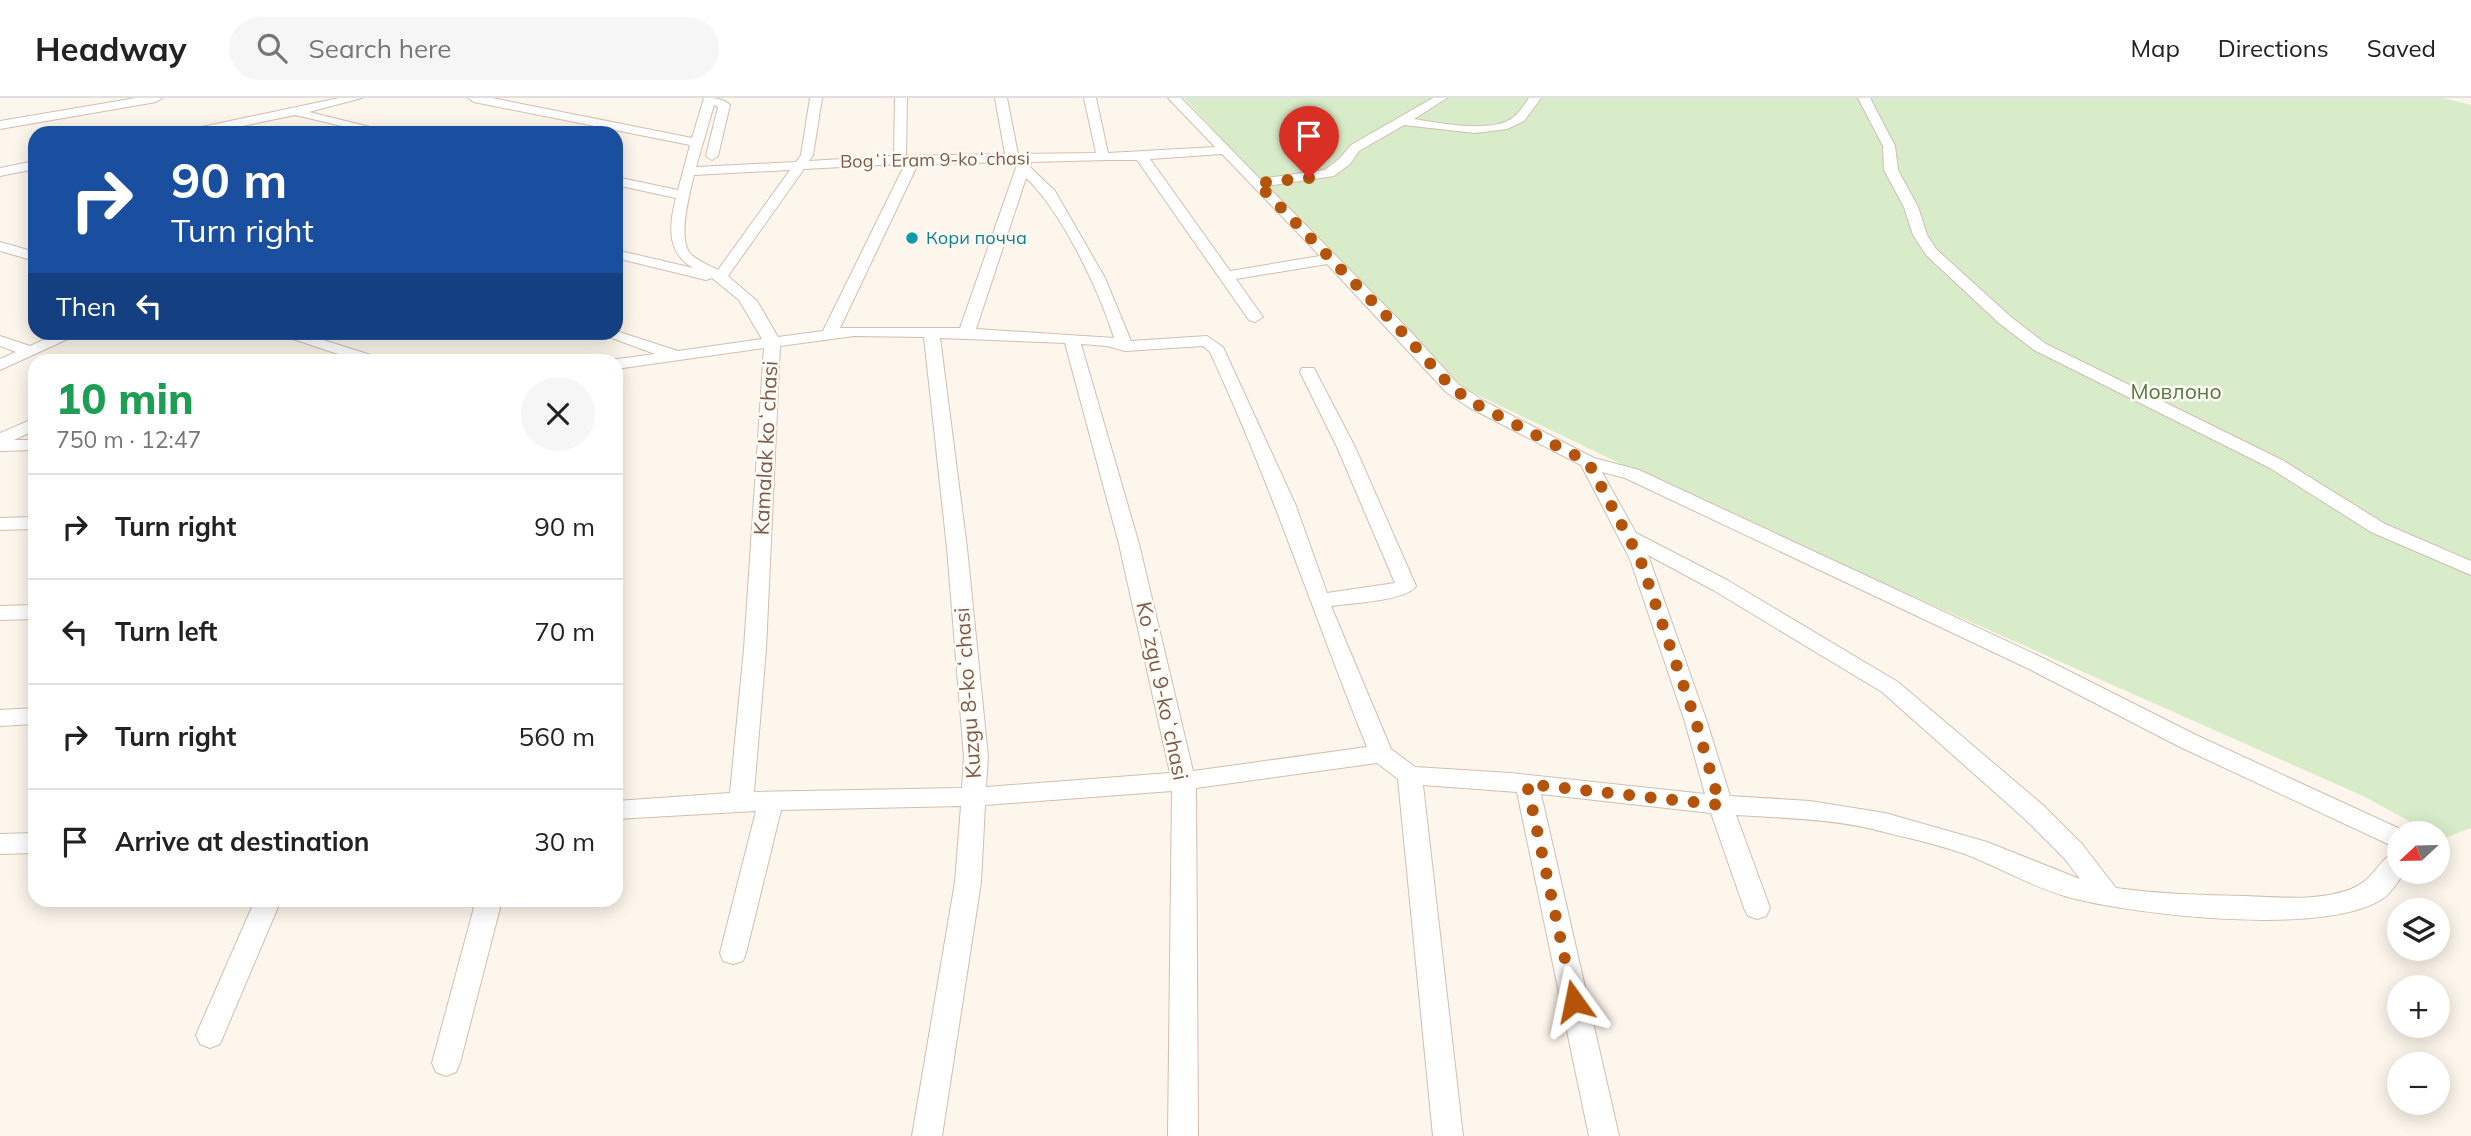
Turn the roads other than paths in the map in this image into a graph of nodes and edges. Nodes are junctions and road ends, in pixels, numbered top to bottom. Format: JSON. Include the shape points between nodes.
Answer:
{"nodes":[{"id":1,"x":58,"y":98,"type":"edge"},
{"id":2,"x":156,"y":98,"type":"edge"},
{"id":3,"x":286,"y":98,"type":"edge"},
{"id":4,"x":356,"y":98,"type":"edge"},
{"id":5,"x":474,"y":98,"type":"edge"},
{"id":6,"x":816,"y":98,"type":"edge"},
{"id":7,"x":901,"y":98,"type":"edge"},
{"id":8,"x":1002,"y":98,"type":"edge"},
{"id":9,"x":1090,"y":98,"type":"edge"},
{"id":10,"x":1174,"y":98,"type":"edge"},
{"id":11,"x":1441,"y":98,"type":"edge"},
{"id":12,"x":1535,"y":98,"type":"edge"},
{"id":13,"x":1864,"y":98,"type":"edge"},
{"id":14,"x":710,"y":99,"type":"edge"},
{"id":15,"x":300,"y":110,"type":"junction"},
{"id":16,"x":69,"y":113,"type":"junction"},
{"id":17,"x":1402,"y":121,"type":"junction"},
{"id":18,"x":0,"y":125,"type":"edge"},
{"id":19,"x":225,"y":126,"type":"edge"},
{"id":20,"x":361,"y":126,"type":"edge"},
{"id":21,"x":613,"y":126,"type":"edge"},
{"id":22,"x":623,"y":128,"type":"edge"},
{"id":23,"x":697,"y":143,"type":"junction"},
{"id":24,"x":1225,"y":150,"type":"junction"},
{"id":25,"x":712,"y":156,"type":"dead end"},
{"id":26,"x":1141,"y":156,"type":"junction"},
{"id":27,"x":1103,"y":158,"type":"junction"},
{"id":28,"x":906,"y":160,"type":"junction"},
{"id":29,"x":1020,"y":162,"type":"junction"},
{"id":30,"x":799,"y":164,"type":"junction"},
{"id":31,"x":28,"y":166,"type":"edge"},
{"id":32,"x":17,"y":168,"type":"junction"},
{"id":33,"x":28,"y":171,"type":"edge"},
{"id":34,"x":689,"y":171,"type":"junction"},
{"id":35,"x":0,"y":172,"type":"edge"},
{"id":36,"x":623,"y":182,"type":"edge"},
{"id":37,"x":1257,"y":183,"type":"junction"},
{"id":38,"x":683,"y":195,"type":"junction"},
{"id":39,"x":0,"y":246,"type":"edge"},
{"id":40,"x":28,"y":255,"type":"edge"},
{"id":41,"x":623,"y":256,"type":"edge"},
{"id":42,"x":1329,"y":259,"type":"junction"},
{"id":43,"x":1227,"y":276,"type":"junction"},
{"id":44,"x":724,"y":279,"type":"junction"},
{"id":45,"x":1255,"y":317,"type":"dead end"},
{"id":46,"x":931,"y":332,"type":"junction"},
{"id":47,"x":967,"y":332,"type":"junction"},
{"id":48,"x":829,"y":334,"type":"junction"},
{"id":49,"x":623,"y":338,"type":"edge"},
{"id":50,"x":1072,"y":339,"type":"junction"},
{"id":51,"x":57,"y":340,"type":"edge"},
{"id":52,"x":306,"y":340,"type":"edge"},
{"id":53,"x":0,"y":341,"type":"edge"},
{"id":54,"x":772,"y":342,"type":"junction"},
{"id":55,"x":1125,"y":346,"type":"junction"},
{"id":56,"x":31,"y":352,"type":"junction"},
{"id":57,"x":352,"y":354,"type":"edge"},
{"id":58,"x":677,"y":356,"type":"junction"},
{"id":59,"x":623,"y":363,"type":"edge"},
{"id":60,"x":0,"y":365,"type":"edge"},
{"id":61,"x":1308,"y":372,"type":"dead end"},
{"id":62,"x":28,"y":426,"type":"edge"},
{"id":63,"x":0,"y":440,"type":"edge"},
{"id":64,"x":28,"y":445,"type":"edge"},
{"id":65,"x":0,"y":446,"type":"edge"},
{"id":66,"x":1588,"y":462,"type":"junction"},
{"id":67,"x":28,"y":523,"type":"edge"},
{"id":68,"x":0,"y":524,"type":"edge"},
{"id":69,"x":1631,"y":538,"type":"junction"},
{"id":70,"x":2471,"y":569,"type":"edge"},
{"id":71,"x":1319,"y":601,"type":"junction"},
{"id":72,"x":28,"y":612,"type":"edge"},
{"id":73,"x":0,"y":613,"type":"edge"},
{"id":74,"x":28,"y":716,"type":"edge"},
{"id":75,"x":0,"y":718,"type":"edge"},
{"id":76,"x":1381,"y":754,"type":"junction"},
{"id":77,"x":1410,"y":775,"type":"junction"},
{"id":78,"x":1184,"y":781,"type":"junction"},
{"id":79,"x":1527,"y":784,"type":"junction"},
{"id":80,"x":974,"y":797,"type":"junction"},
{"id":81,"x":771,"y":801,"type":"junction"},
{"id":82,"x":741,"y":802,"type":"junction"},
{"id":83,"x":1720,"y":805,"type":"junction"},
{"id":84,"x":623,"y":810,"type":"edge"},
{"id":85,"x":2387,"y":832,"type":"edge"},
{"id":86,"x":28,"y":843,"type":"edge"},
{"id":87,"x":0,"y":844,"type":"edge"},
{"id":88,"x":2387,"y":875,"type":"edge"},
{"id":89,"x":2108,"y":897,"type":"junction"},
{"id":90,"x":265,"y":907,"type":"edge"},
{"id":91,"x":487,"y":907,"type":"edge"},
{"id":92,"x":1757,"y":908,"type":"dead end"},
{"id":93,"x":733,"y":953,"type":"dead end"},
{"id":94,"x":210,"y":1035,"type":"dead end"},
{"id":95,"x":446,"y":1063,"type":"dead end"},
{"id":96,"x":927,"y":1136,"type":"edge"},
{"id":97,"x":1183,"y":1136,"type":"edge"},
{"id":98,"x":1448,"y":1136,"type":"edge"},
{"id":99,"x":1604,"y":1136,"type":"edge"}],
"edges":[{"from":1,"to":16,"type":"street"},
{"from":2,"to":16,"type":"street"},
{"from":3,"to":15,"type":"street"},
{"from":4,"to":15,"type":"street"},
{"from":5,"to":21,"type":"street"},
{"from":6,"to":30,"type":"street","via":[[807,155]]},
{"from":7,"to":28,"type":"street"},
{"from":8,"to":29,"type":"street"},
{"from":9,"to":27,"type":"street"},
{"from":10,"to":24,"type":"street"},
{"from":11,"to":17,"type":"street"},
{"from":12,"to":17,"type":"street","via":[[1515,122],[1499,127]]},
{"from":13,"to":70,"type":"street","via":[[1889,146],[1891,170],[1931,252],[2025,337],[2276,464],[2378,528]]},
{"from":14,"to":23,"type":"street","name":"Kamalak koʻchasi"},
{"from":14,"to":25,"type":"street","via":[[724,105]]},
{"from":15,"to":19,"type":"street"},
{"from":15,"to":20,"type":"street"},
{"from":16,"to":18,"type":"street"},
{"from":17,"to":37,"type":"street","via":[[1355,148],[1329,173]]},
{"from":22,"to":23,"type":"street"},
{"from":23,"to":34,"type":"street","name":"Kamalak koʻchasi"},
{"from":24,"to":26,"type":"street","name":"Bogʻi Eram 9-koʻchasi"},
{"from":24,"to":37,"type":"street"},
{"from":26,"to":27,"type":"street","name":"Bogʻi Eram 9-koʻchasi"},
{"from":26,"to":43,"type":"street"},
{"from":27,"to":29,"type":"street","name":"Bogʻi Eram 9-koʻchasi"},
{"from":28,"to":29,"type":"street","name":"Bogʻi Eram 9-koʻchasi"},
{"from":28,"to":30,"type":"street","name":"Bogʻi Eram 9-koʻchasi"},
{"from":28,"to":48,"type":"street"},
{"from":29,"to":47,"type":"street"},
{"from":29,"to":55,"type":"street","via":[[1048,191],[1098,278]]},
{"from":30,"to":34,"type":"street","name":"Bogʻi Eram 9-koʻchasi"},
{"from":30,"to":44,"type":"street"},
{"from":31,"to":32,"type":"street"},
{"from":32,"to":33,"type":"street"},
{"from":32,"to":35,"type":"street"},
{"from":34,"to":38,"type":"street","name":"Kamalak koʻchasi"},
{"from":36,"to":38,"type":"street"},
{"from":37,"to":42,"type":"street"},
{"from":38,"to":44,"type":"street","name":"Kamalak koʻchasi","via":[[677,234],[682,253]]},
{"from":39,"to":40,"type":"street"},
{"from":41,"to":44,"type":"street"},
{"from":42,"to":43,"type":"street"},
{"from":42,"to":66,"type":"street","via":[[1452,388]]},
{"from":43,"to":45,"type":"street"},
{"from":44,"to":54,"type":"street","name":"Kamalak koʻchasi","via":[[756,308]]},
{"from":46,"to":47,"type":"street"},
{"from":46,"to":48,"type":"street"},
{"from":46,"to":80,"type":"street","name":"Kuzgu 8-koʻchasi","via":[[957,548],[976,757]]},
{"from":47,"to":50,"type":"street"},
{"from":48,"to":54,"type":"street"},
{"from":49,"to":58,"type":"street"},
{"from":50,"to":55,"type":"street"},
{"from":50,"to":78,"type":"street","name":"Koʻzgu 9-koʻchasi","via":[[1129,544]]},
{"from":51,"to":56,"type":"street"},
{"from":52,"to":57,"type":"street"},
{"from":53,"to":56,"type":"street"},
{"from":54,"to":58,"type":"street"},
{"from":54,"to":82,"type":"street","name":"Kamalak koʻchasi","via":[[755,649]]},
{"from":55,"to":71,"type":"street","via":[[1207,341],[1217,350],[1286,506]]},
{"from":56,"to":60,"type":"street"},
{"from":58,"to":59,"type":"street"},
{"from":61,"to":71,"type":"street","via":[[1406,586]]},
{"from":62,"to":63,"type":"street"},
{"from":64,"to":65,"type":"street"},
{"from":66,"to":69,"type":"street"},
{"from":66,"to":85,"type":"street","via":[[1632,474]]},
{"from":67,"to":68,"type":"street"},
{"from":69,"to":83,"type":"street","via":[[1665,627]]},
{"from":69,"to":89,"type":"street","via":[[1720,585],[1890,687],[2035,813],[2073,851]]},
{"from":71,"to":76,"type":"street"},
{"from":72,"to":73,"type":"street"},
{"from":74,"to":75,"type":"street"},
{"from":76,"to":77,"type":"street"},
{"from":76,"to":78,"type":"street"},
{"from":77,"to":79,"type":"street"},
{"from":77,"to":98,"type":"street"},
{"from":78,"to":80,"type":"street"},
{"from":78,"to":97,"type":"street","name":"Koʻzgu 9-koʻchasi"},
{"from":79,"to":83,"type":"street"},
{"from":79,"to":99,"type":"street"},
{"from":80,"to":81,"type":"street"},
{"from":80,"to":96,"type":"street","name":"Kuzgu 8-koʻchasi","via":[[968,882]]},
{"from":81,"to":82,"type":"street"},
{"from":81,"to":93,"type":"street"},
{"from":82,"to":84,"type":"street"},
{"from":83,"to":89,"type":"street","via":[[1810,810],[1885,822],[1978,849],[2065,886]]},
{"from":83,"to":92,"type":"street"},
{"from":86,"to":87,"type":"street"},
{"from":88,"to":89,"type":"street","via":[[2376,889],[2353,900],[2310,909],[2157,904]]},
{"from":90,"to":94,"type":"street"},
{"from":91,"to":95,"type":"street"}]}
